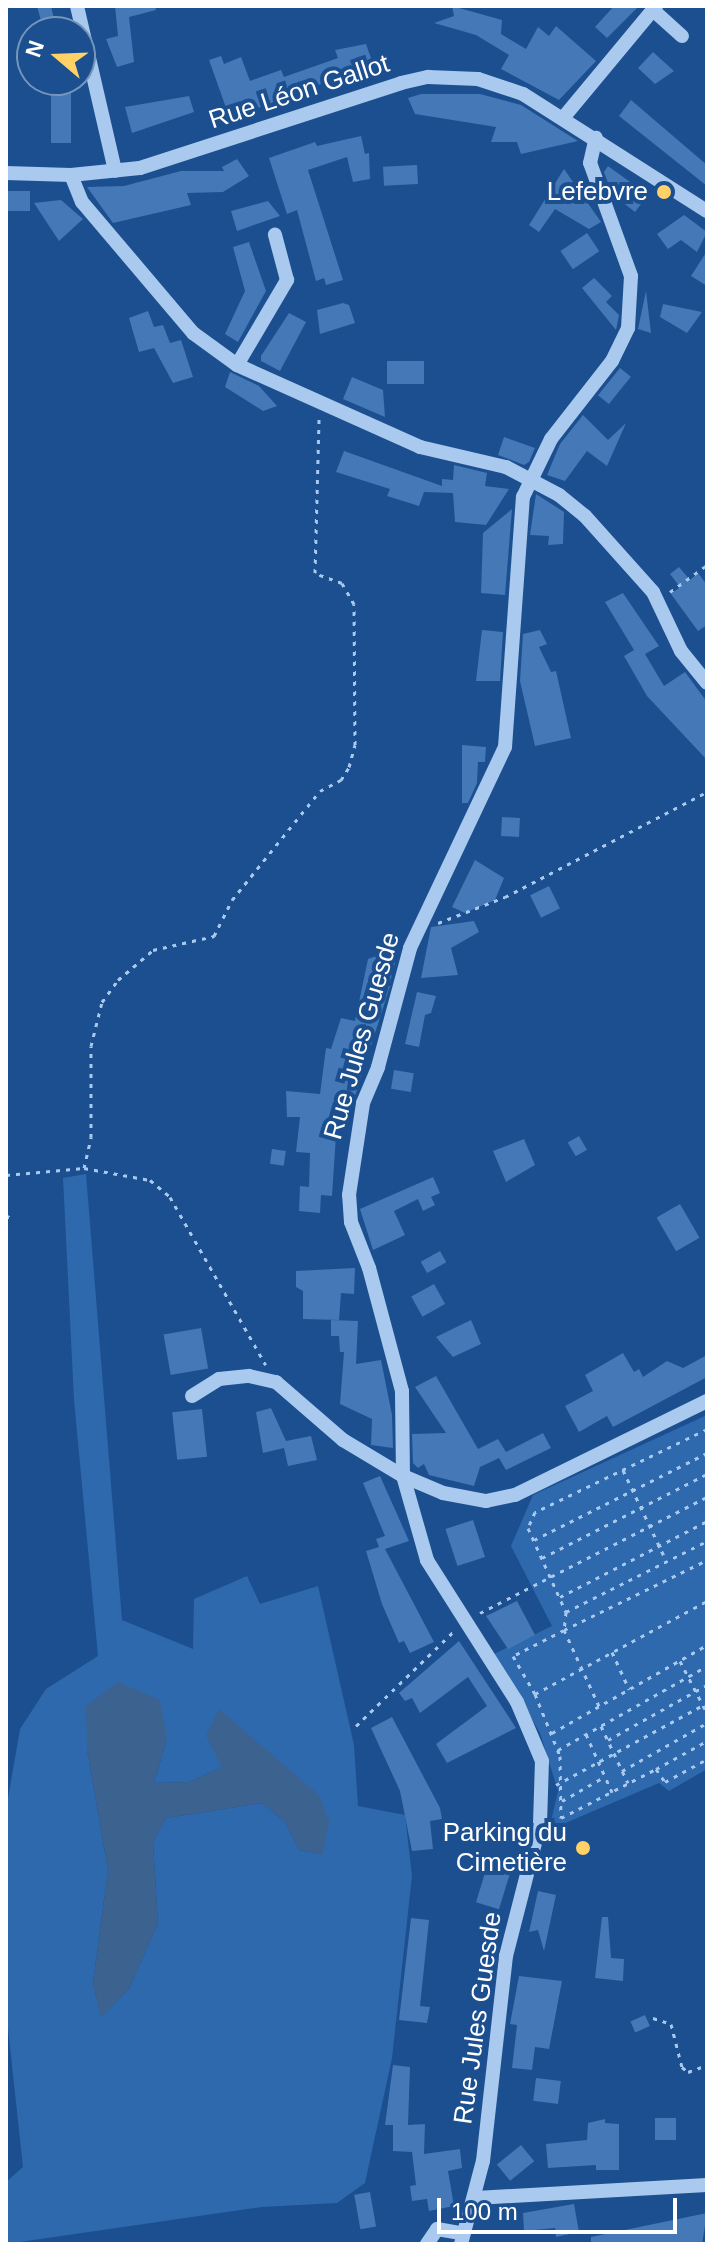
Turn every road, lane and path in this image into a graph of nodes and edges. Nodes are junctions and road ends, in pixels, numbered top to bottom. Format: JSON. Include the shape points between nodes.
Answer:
{"nodes":[{"id":1,"x":77,"y":6,"type":"edge"},
{"id":2,"x":655,"y":8,"type":"edge"},
{"id":3,"x":682,"y":36,"type":"dead end"},
{"id":4,"x":563,"y":118,"type":"junction"},
{"id":5,"x":596,"y":138,"type":"junction"},
{"id":6,"x":115,"y":171,"type":"junction"},
{"id":7,"x":6,"y":173,"type":"edge"},
{"id":8,"x":71,"y":175,"type":"junction"},
{"id":9,"x":707,"y":211,"type":"edge"},
{"id":10,"x":275,"y":235,"type":"dead end"},
{"id":11,"x":237,"y":365,"type":"junction"},
{"id":12,"x":319,"y":404,"type":"junction"},
{"id":13,"x":530,"y":476,"type":"junction"},
{"id":14,"x":707,"y":565,"type":"edge"},
{"id":15,"x":658,"y":602,"type":"junction"},
{"id":16,"x":707,"y":683,"type":"edge"},
{"id":17,"x":707,"y":792,"type":"edge"},
{"id":18,"x":420,"y":924,"type":"junction"},
{"id":19,"x":84,"y":1168,"type":"junction"},
{"id":20,"x":6,"y":1175,"type":"edge"},
{"id":21,"x":6,"y":1215,"type":"edge"},
{"id":22,"x":12,"y":1219,"type":"dead end"},
{"id":23,"x":276,"y":1382,"type":"junction"},
{"id":24,"x":192,"y":1396,"type":"dead end"},
{"id":25,"x":707,"y":1401,"type":"edge"},
{"id":26,"x":707,"y":1429,"type":"edge"},
{"id":27,"x":707,"y":1453,"type":"edge"},
{"id":28,"x":623,"y":1470,"type":"junction"},
{"id":29,"x":707,"y":1474,"type":"edge"},
{"id":30,"x":403,"y":1476,"type":"junction"},
{"id":31,"x":633,"y":1491,"type":"junction"},
{"id":32,"x":707,"y":1497,"type":"edge"},
{"id":33,"x":641,"y":1508,"type":"junction"},
{"id":34,"x":707,"y":1521,"type":"edge"},
{"id":35,"x":650,"y":1526,"type":"junction"},
{"id":36,"x":534,"y":1540,"type":"junction"},
{"id":37,"x":707,"y":1541,"type":"edge"},
{"id":38,"x":659,"y":1546,"type":"junction"},
{"id":39,"x":542,"y":1558,"type":"junction"},
{"id":40,"x":707,"y":1560,"type":"edge"},
{"id":41,"x":666,"y":1562,"type":"junction"},
{"id":42,"x":551,"y":1576,"type":"junction"},
{"id":43,"x":560,"y":1597,"type":"junction"},
{"id":44,"x":707,"y":1601,"type":"edge"},
{"id":45,"x":566,"y":1612,"type":"junction"},
{"id":46,"x":463,"y":1622,"type":"junction"},
{"id":47,"x":564,"y":1630,"type":"junction"},
{"id":48,"x":707,"y":1645,"type":"edge"},
{"id":49,"x":612,"y":1652,"type":"junction"},
{"id":50,"x":680,"y":1661,"type":"junction"},
{"id":51,"x":707,"y":1666,"type":"edge"},
{"id":52,"x":582,"y":1669,"type":"junction"},
{"id":53,"x":688,"y":1677,"type":"junction"},
{"id":54,"x":707,"y":1685,"type":"edge"},
{"id":55,"x":629,"y":1689,"type":"junction"},
{"id":56,"x":696,"y":1691,"type":"junction"},
{"id":57,"x":535,"y":1694,"type":"junction"},
{"id":58,"x":705,"y":1704,"type":"edge"},
{"id":59,"x":599,"y":1706,"type":"junction"},
{"id":60,"x":707,"y":1713,"type":"edge"},
{"id":61,"x":707,"y":1723,"type":"edge"},
{"id":62,"x":356,"y":1726,"type":"dead end"},
{"id":63,"x":601,"y":1726,"type":"junction"},
{"id":64,"x":552,"y":1733,"type":"junction"},
{"id":65,"x":586,"y":1734,"type":"junction"},
{"id":66,"x":608,"y":1740,"type":"junction"},
{"id":67,"x":707,"y":1741,"type":"edge"},
{"id":68,"x":558,"y":1750,"type":"junction"},
{"id":69,"x":614,"y":1754,"type":"junction"},
{"id":70,"x":707,"y":1759,"type":"edge"},
{"id":71,"x":598,"y":1762,"type":"junction"},
{"id":72,"x":656,"y":1769,"type":"junction"},
{"id":73,"x":622,"y":1771,"type":"junction"},
{"id":74,"x":605,"y":1776,"type":"junction"},
{"id":75,"x":563,"y":1781,"type":"junction"},
{"id":76,"x":628,"y":1783,"type":"junction"},
{"id":77,"x":544,"y":1785,"type":"junction"},
{"id":78,"x":612,"y":1792,"type":"junction"},
{"id":79,"x":562,"y":1801,"type":"junction"},
{"id":80,"x":653,"y":2018,"type":"dead end"},
{"id":81,"x":707,"y":2065,"type":"edge"},
{"id":82,"x":707,"y":2185,"type":"edge"},
{"id":83,"x":476,"y":2198,"type":"junction"},
{"id":84,"x":462,"y":2239,"type":"edge"},
{"id":85,"x":427,"y":2244,"type":"edge"}],
"edges":[{"from":1,"to":6,"type":"street"},
{"from":2,"to":3,"type":"street"},
{"from":2,"to":4,"type":"street"},
{"from":4,"to":5,"type":"street","name":"Rue Léon Gallot"},
{"from":4,"to":6,"type":"street","name":"Rue Léon Gallot","via":[[523,94],[478,79],[428,77]]},
{"from":5,"to":9,"type":"street","name":"Rue Léon Gallot"},
{"from":5,"to":13,"type":"street","name":"Rue Jules Guesde","via":[[590,163],[631,276],[633,304],[612,361],[551,439]]},
{"from":6,"to":8,"type":"street","name":"Rue Léon Gallot"},
{"from":7,"to":8,"type":"street","name":"Rue Léon Gallot"},
{"from":8,"to":11,"type":"street","via":[[82,202],[193,333]]},
{"from":10,"to":11,"type":"street","via":[[287,280]]},
{"from":11,"to":12,"type":"street"},
{"from":12,"to":13,"type":"street","via":[[420,447]]},
{"from":12,"to":19,"type":"path","via":[[315,573],[342,583],[354,604],[355,745],[349,767],[341,780],[320,791],[232,900],[214,936],[153,950],[102,1002],[91,1046],[91,1137]]},
{"from":13,"to":15,"type":"street","via":[[585,516]]},
{"from":13,"to":18,"type":"street","name":"Rue Jules Guesde","via":[[519,538],[505,747]]},
{"from":14,"to":15,"type":"path"},
{"from":15,"to":16,"type":"street","via":[[681,651]]},
{"from":17,"to":18,"type":"path","via":[[505,897],[444,923]]},
{"from":18,"to":30,"type":"street","name":"Rue Jules Guesde","via":[[363,1103],[349,1195],[351,1222],[402,1391]]},
{"from":19,"to":20,"type":"path"},
{"from":19,"to":23,"type":"path","via":[[150,1180],[170,1197]]},
{"from":21,"to":22,"type":"path"},
{"from":23,"to":24,"type":"street","via":[[249,1376],[219,1379]]},
{"from":23,"to":30,"type":"street","via":[[332,1431]]},
{"from":25,"to":30,"type":"street","via":[[515,1495],[486,1501],[443,1493]]},
{"from":26,"to":28,"type":"path"},
{"from":27,"to":31,"type":"path"},
{"from":28,"to":31,"type":"path"},
{"from":28,"to":36,"type":"path","via":[[535,1512],[528,1528]]},
{"from":29,"to":33,"type":"path"},
{"from":30,"to":46,"type":"street","name":"Rue Jules Guesde","via":[[427,1560]]},
{"from":31,"to":33,"type":"path"},
{"from":31,"to":36,"type":"path"},
{"from":32,"to":35,"type":"path"},
{"from":33,"to":35,"type":"path"},
{"from":33,"to":39,"type":"path"},
{"from":34,"to":38,"type":"path"},
{"from":35,"to":38,"type":"path"},
{"from":35,"to":42,"type":"path"},
{"from":36,"to":39,"type":"path"},
{"from":37,"to":41,"type":"path"},
{"from":38,"to":41,"type":"path"},
{"from":38,"to":43,"type":"path"},
{"from":39,"to":42,"type":"path"},
{"from":40,"to":47,"type":"path"},
{"from":41,"to":45,"type":"path"},
{"from":42,"to":43,"type":"path"},
{"from":42,"to":46,"type":"path"},
{"from":43,"to":45,"type":"path"},
{"from":44,"to":49,"type":"path"},
{"from":45,"to":47,"type":"path"},
{"from":46,"to":62,"type":"path"},
{"from":46,"to":77,"type":"street","name":"Rue Jules Guesde","via":[[534,1733]]},
{"from":47,"to":52,"type":"path"},
{"from":47,"to":57,"type":"path","via":[[513,1656]]},
{"from":48,"to":50,"type":"path"},
{"from":49,"to":52,"type":"path"},
{"from":49,"to":55,"type":"path"},
{"from":50,"to":53,"type":"path"},
{"from":50,"to":55,"type":"path"},
{"from":51,"to":53,"type":"path"},
{"from":52,"to":57,"type":"path"},
{"from":52,"to":59,"type":"path"},
{"from":53,"to":56,"type":"path"},
{"from":53,"to":63,"type":"path"},
{"from":54,"to":56,"type":"path"},
{"from":55,"to":59,"type":"path"},
{"from":56,"to":58,"type":"path"},
{"from":56,"to":66,"type":"path"},
{"from":57,"to":64,"type":"path"},
{"from":58,"to":60,"type":"path"},
{"from":58,"to":69,"type":"path"},
{"from":59,"to":64,"type":"path"},
{"from":61,"to":73,"type":"path"},
{"from":63,"to":65,"type":"path"},
{"from":63,"to":66,"type":"path"},
{"from":64,"to":68,"type":"path"},
{"from":65,"to":68,"type":"path"},
{"from":65,"to":71,"type":"path"},
{"from":66,"to":69,"type":"path"},
{"from":67,"to":72,"type":"path"},
{"from":68,"to":75,"type":"path"},
{"from":69,"to":71,"type":"path"},
{"from":69,"to":73,"type":"path"},
{"from":70,"to":72,"type":"path","via":[[665,1782]]},
{"from":71,"to":74,"type":"path"},
{"from":71,"to":75,"type":"path"},
{"from":72,"to":76,"type":"path"},
{"from":73,"to":76,"type":"path"},
{"from":74,"to":78,"type":"path"},
{"from":74,"to":79,"type":"path"},
{"from":75,"to":77,"type":"path"},
{"from":75,"to":79,"type":"path"},
{"from":76,"to":78,"type":"path"},
{"from":77,"to":83,"type":"street","name":"Rue Jules Guesde","via":[[540,1824],[506,1956]]},
{"from":78,"to":79,"type":"path","via":[[561,1818]]},
{"from":80,"to":81,"type":"path","via":[[671,2024],[682,2067],[688,2072]]},
{"from":82,"to":83,"type":"street"},
{"from":83,"to":84,"type":"street","name":"Rue Jules Guesde"},
{"from":84,"to":85,"type":"street","via":[[437,2229]]}]}
